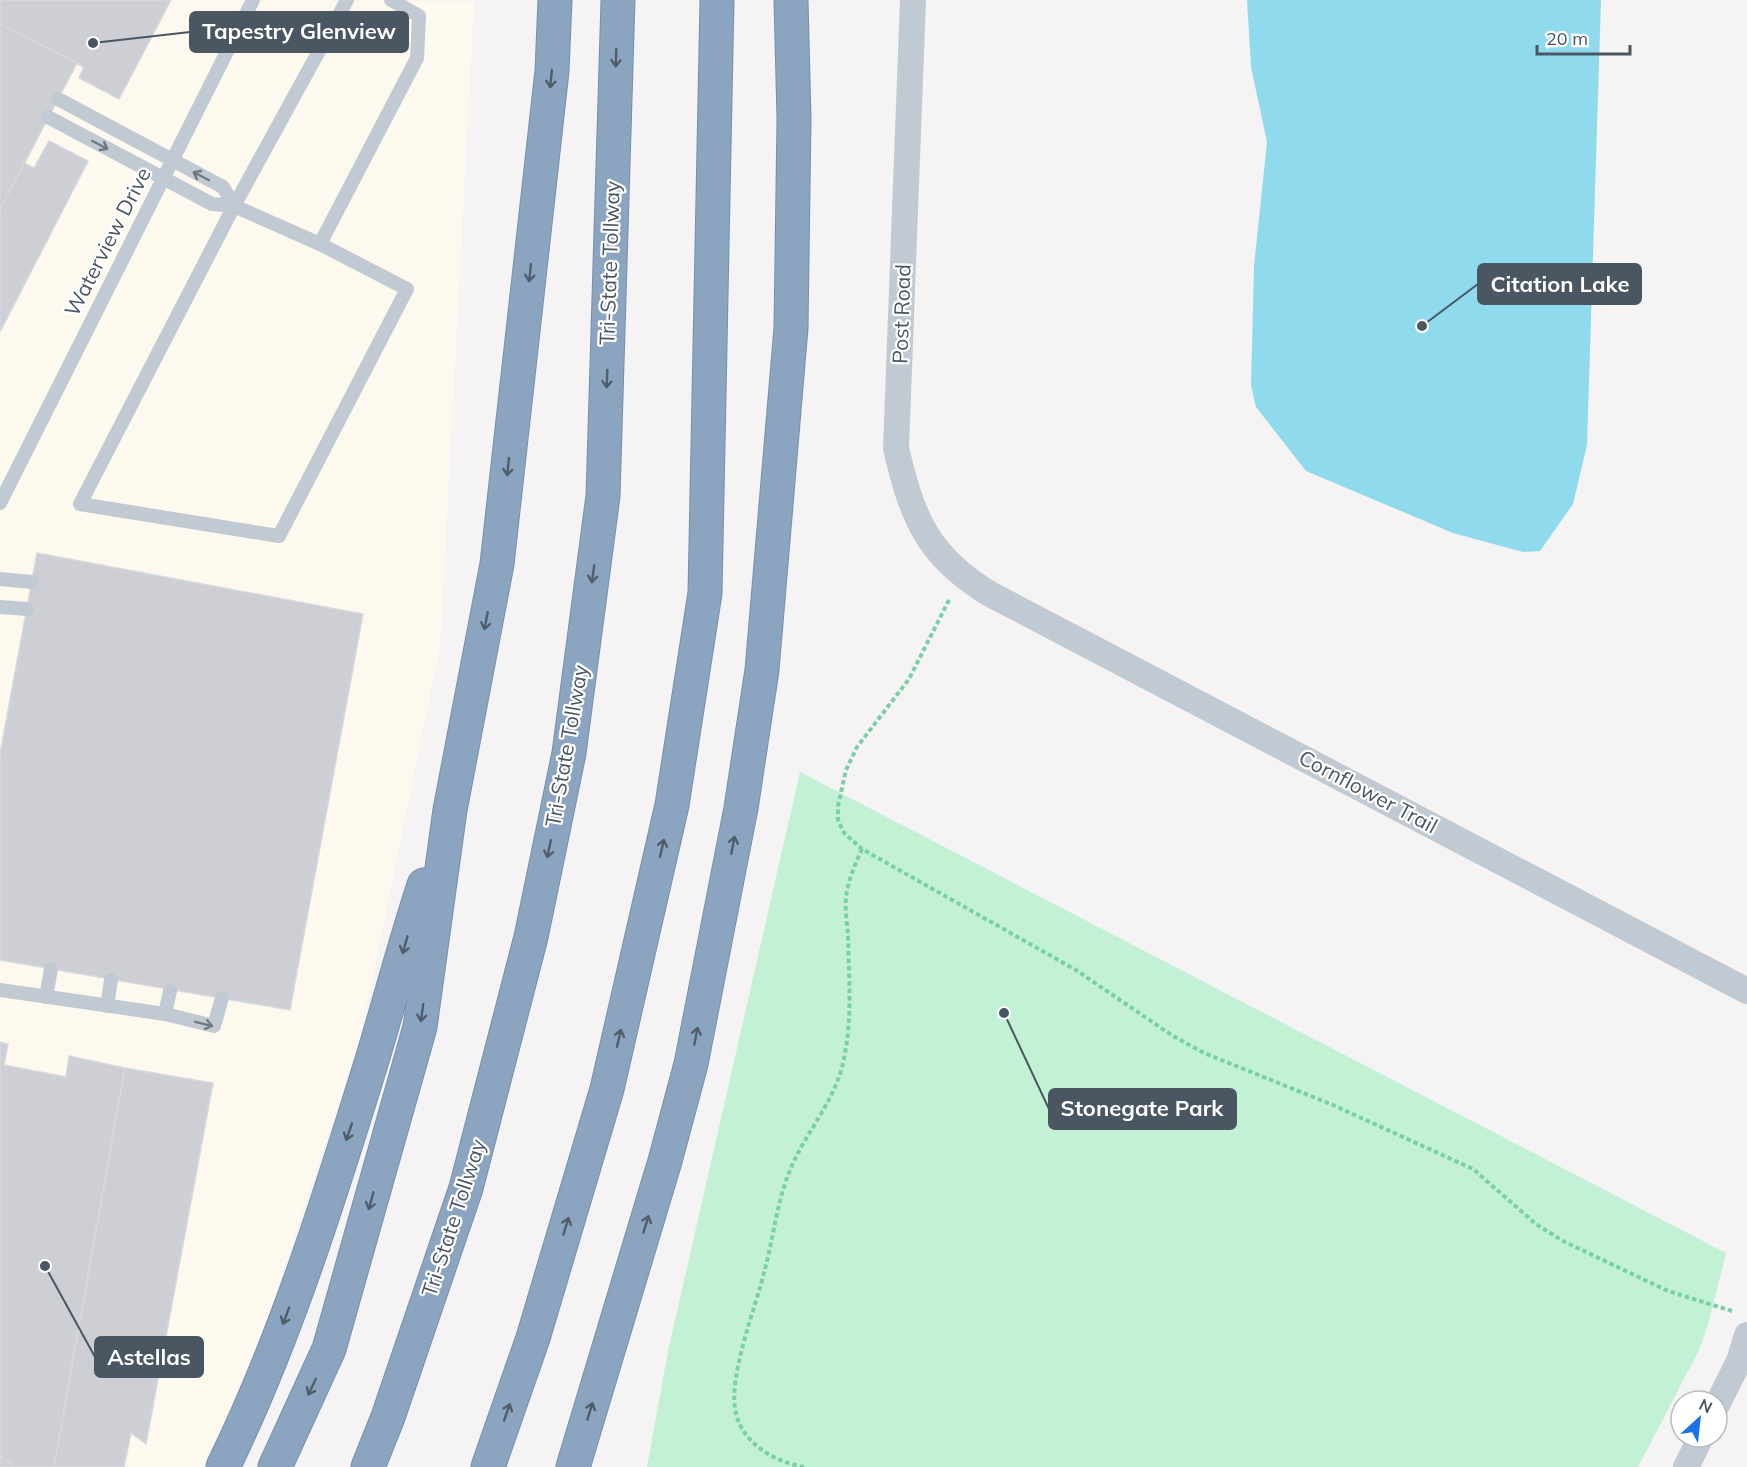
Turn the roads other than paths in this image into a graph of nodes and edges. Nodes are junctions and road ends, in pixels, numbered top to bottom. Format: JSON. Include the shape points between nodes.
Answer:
{"nodes":[{"id":1,"x":253,"y":0,"type":"edge"},
{"id":2,"x":347,"y":0,"type":"edge"},
{"id":3,"x":391,"y":0,"type":"edge"},
{"id":4,"x":555,"y":0,"type":"edge"},
{"id":5,"x":618,"y":0,"type":"edge"},
{"id":6,"x":717,"y":0,"type":"edge"},
{"id":7,"x":790,"y":0,"type":"edge"},
{"id":8,"x":913,"y":0,"type":"edge"},
{"id":9,"x":58,"y":99,"type":"dead end"},
{"id":10,"x":48,"y":117,"type":"dead end"},
{"id":11,"x":172,"y":160,"type":"junction"},
{"id":12,"x":164,"y":178,"type":"junction"},
{"id":13,"x":234,"y":206,"type":"junction"},
{"id":14,"x":320,"y":244,"type":"junction"},
{"id":15,"x":0,"y":503,"type":"edge"},
{"id":16,"x":0,"y":579,"type":"edge"},
{"id":17,"x":32,"y":582,"type":"dead end"},
{"id":18,"x":990,"y":594,"type":"joint"},
{"id":19,"x":0,"y":607,"type":"edge"},
{"id":20,"x":27,"y":609,"type":"dead end"},
{"id":21,"x":450,"y":810,"type":"junction"},
{"id":22,"x":51,"y":969,"type":"dead end"},
{"id":23,"x":111,"y":980,"type":"dead end"},
{"id":24,"x":0,"y":990,"type":"edge"},
{"id":25,"x":170,"y":991,"type":"dead end"},
{"id":26,"x":1747,"y":991,"type":"edge"},
{"id":27,"x":46,"y":997,"type":"junction"},
{"id":28,"x":222,"y":998,"type":"dead end"},
{"id":29,"x":106,"y":1006,"type":"junction"},
{"id":30,"x":165,"y":1014,"type":"junction"},
{"id":31,"x":1747,"y":1335,"type":"edge"},
{"id":32,"x":1725,"y":1389,"type":"edge"},
{"id":33,"x":1695,"y":1449,"type":"edge"},
{"id":34,"x":223,"y":1467,"type":"edge"},
{"id":35,"x":275,"y":1467,"type":"edge"},
{"id":36,"x":368,"y":1467,"type":"edge"},
{"id":37,"x":488,"y":1467,"type":"edge"},
{"id":38,"x":573,"y":1467,"type":"edge"},
{"id":39,"x":1686,"y":1467,"type":"edge"}],
"edges":[{"from":1,"to":11,"type":"lane","name":"Waterview Drive"},
{"from":2,"to":13,"type":"lane"},
{"from":3,"to":14,"type":"lane","via":[[419,16],[417,58]]},
{"from":4,"to":21,"type":"highway","one_way":true,"via":[[552,70],[498,564]]},
{"from":5,"to":36,"type":"highway","name":"Tri-State Tollway","one_way":true,"via":[[603,496],[569,753],[531,937],[466,1188]]},
{"from":37,"to":6,"type":"highway","one_way":true,"via":[[533,1338],[607,1089],[678,770],[705,593]]},
{"from":38,"to":7,"type":"highway","one_way":true,"via":[[691,1064],[741,808],[762,670],[791,328],[794,119]]},
{"from":8,"to":18,"type":"street","name":"Post Road","via":[[896,448],[908,495],[924,532],[961,576]]},
{"from":9,"to":11,"type":"lane"},
{"from":10,"to":12,"type":"lane","one_way":true},
{"from":11,"to":12,"type":"lane","name":"Waterview Drive"},
{"from":13,"to":11,"type":"lane","one_way":true,"via":[[223,187]]},
{"from":12,"to":13,"type":"lane","via":[[212,204]]},
{"from":12,"to":15,"type":"lane","name":"Waterview Drive"},
{"from":13,"to":14,"type":"lane"},
{"from":13,"to":14,"type":"lane","via":[[80,504],[279,536],[408,290]]},
{"from":16,"to":17,"type":"lane"},
{"from":18,"to":26,"type":"street","name":"Cornflower Trail"},
{"from":19,"to":20,"type":"lane"},
{"from":21,"to":34,"type":"highway","one_way":true,"via":[[296,1290],[247,1418]]},
{"from":21,"to":35,"type":"highway","one_way":true,"via":[[420,1028],[329,1349]]},
{"from":22,"to":27,"type":"lane"},
{"from":23,"to":29,"type":"lane"},
{"from":24,"to":27,"type":"lane"},
{"from":25,"to":30,"type":"lane"},
{"from":27,"to":29,"type":"lane"},
{"from":30,"to":28,"type":"lane","one_way":true,"via":[[214,1026]]},
{"from":29,"to":30,"type":"lane"},
{"from":31,"to":32,"type":"street"},
{"from":33,"to":39,"type":"street"}]}
